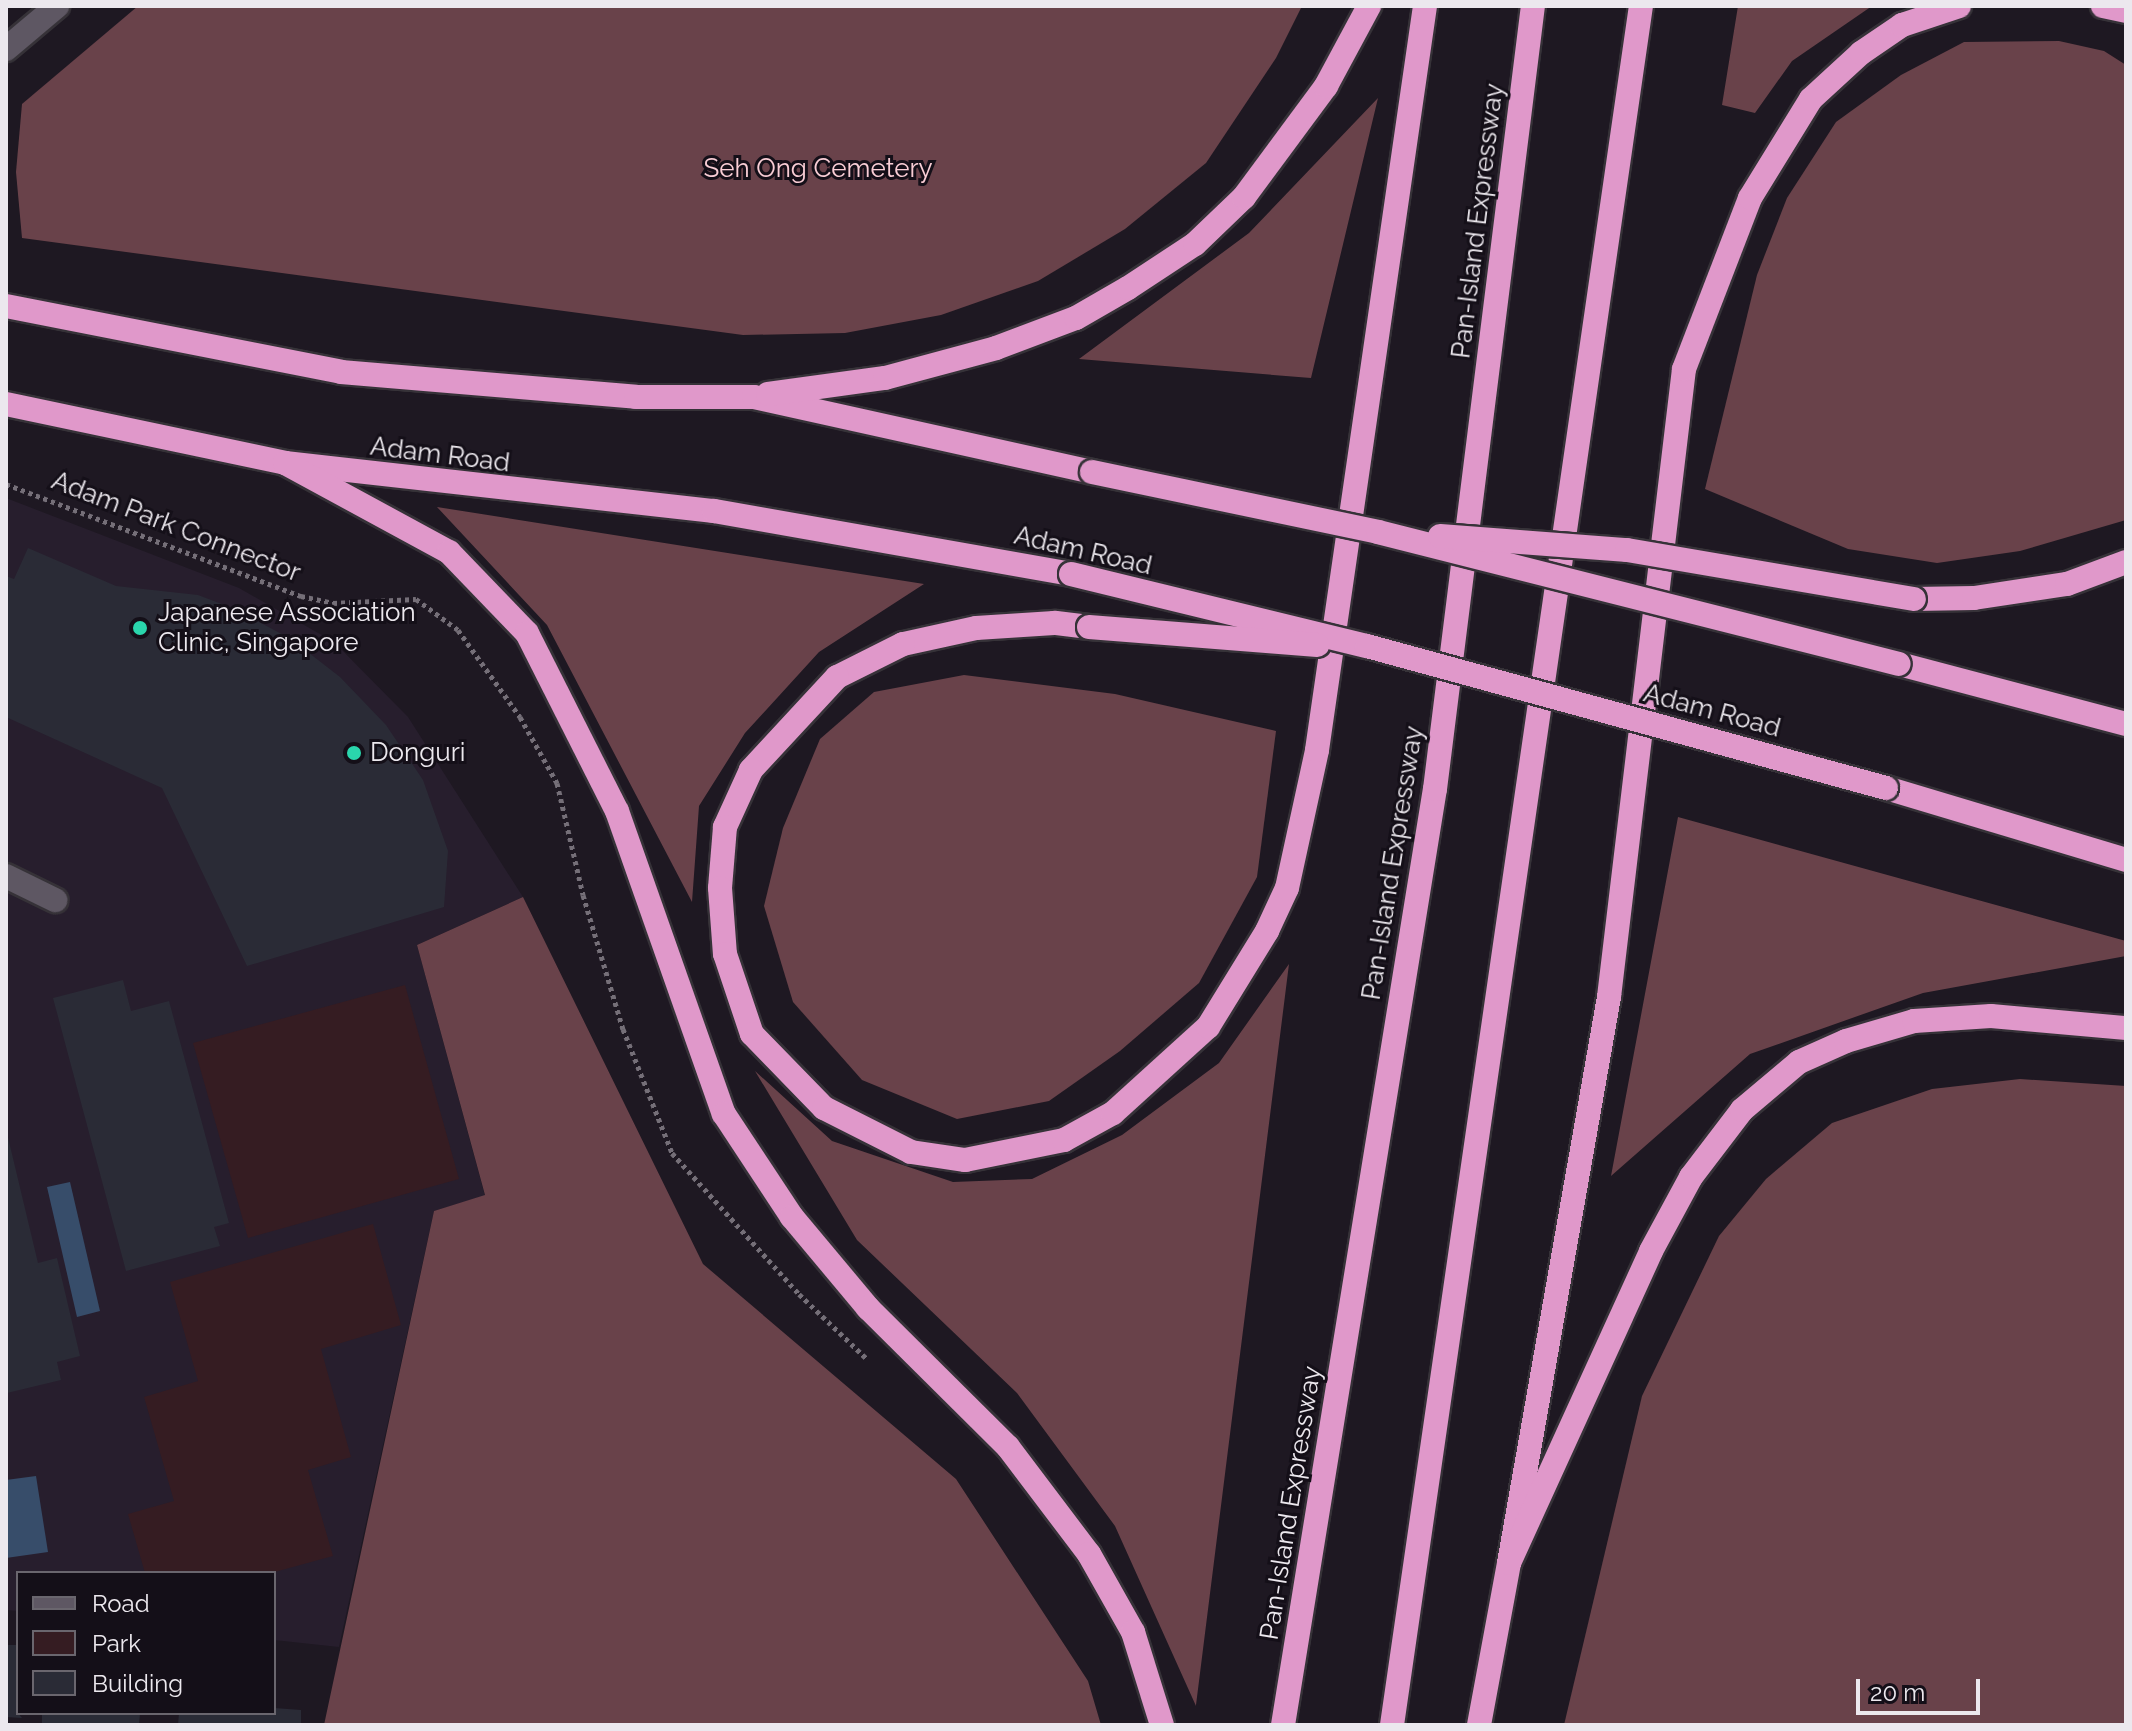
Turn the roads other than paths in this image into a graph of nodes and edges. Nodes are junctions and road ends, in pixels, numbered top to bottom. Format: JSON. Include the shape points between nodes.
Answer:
{"nodes":[{"id":1,"x":57,"y":6,"type":"edge"},
{"id":2,"x":1369,"y":6,"type":"edge"},
{"id":3,"x":1425,"y":6,"type":"edge"},
{"id":4,"x":1533,"y":6,"type":"edge"},
{"id":5,"x":1641,"y":6,"type":"edge"},
{"id":6,"x":1959,"y":6,"type":"edge"},
{"id":7,"x":2103,"y":6,"type":"edge"},
{"id":8,"x":2126,"y":11,"type":"edge"},
{"id":9,"x":6,"y":49,"type":"edge"},
{"id":10,"x":6,"y":306,"type":"edge"},
{"id":11,"x":754,"y":397,"type":"junction"},
{"id":12,"x":6,"y":404,"type":"edge"},
{"id":13,"x":285,"y":463,"type":"junction"},
{"id":14,"x":1378,"y":532,"type":"junction"},
{"id":15,"x":2126,"y":562,"type":"edge"},
{"id":16,"x":1367,"y":646,"type":"junction"},
{"id":17,"x":1642,"y":721,"type":"junction"},
{"id":18,"x":2126,"y":724,"type":"edge"},
{"id":19,"x":2126,"y":860,"type":"edge"},
{"id":20,"x":6,"y":876,"type":"edge"},
{"id":21,"x":55,"y":900,"type":"dead end"},
{"id":22,"x":2126,"y":1028,"type":"edge"},
{"id":23,"x":1509,"y":1563,"type":"junction"},
{"id":24,"x":1162,"y":1725,"type":"edge"},
{"id":25,"x":1283,"y":1725,"type":"edge"},
{"id":26,"x":1392,"y":1725,"type":"edge"},
{"id":27,"x":1479,"y":1725,"type":"edge"}],
"edges":[{"from":1,"to":9,"type":"street"},
{"from":2,"to":11,"type":"highway","via":[[1326,86],[1244,197],[1195,244],[1128,288],[1076,318],[996,348],[885,378]]},
{"from":3,"to":16,"type":"highway","bridge":true,"via":[[1317,750],[1287,888],[1208,1027],[1113,1113],[1064,1140],[965,1160],[911,1152],[824,1108],[752,1034],[725,954],[720,888],[725,827],[751,770],[837,677],[903,644],[976,628],[1054,623],[1259,644]]},
{"from":4,"to":25,"type":"highway","name":"Pan-Island Expressway","via":[[1435,789]]},
{"from":5,"to":26,"type":"highway"},
{"from":6,"to":17,"type":"highway","via":[[1902,25],[1861,53],[1811,99],[1750,198],[1684,369]]},
{"from":7,"to":8,"type":"highway"},
{"from":10,"to":11,"type":"highway","via":[[341,372],[636,397]]},
{"from":11,"to":14,"type":"highway","bridge":true},
{"from":12,"to":13,"type":"highway","name":"Adam Road"},
{"from":13,"to":16,"type":"highway","name":"Adam Road","bridge":true,"via":[[714,511],[1071,574]]},
{"from":13,"to":24,"type":"highway","via":[[449,552],[527,633],[617,811],[724,1114],[792,1217],[868,1308],[1008,1447],[1089,1554],[1133,1632]]},
{"from":14,"to":15,"type":"highway","bridge":true,"via":[[1627,550],[1914,599],[1974,598],[2067,584]]},
{"from":14,"to":18,"type":"highway","bridge":true},
{"from":16,"to":17,"type":"highway","name":"Adam Road","bridge":true},
{"from":17,"to":19,"type":"highway","name":"Adam Road","bridge":true},
{"from":17,"to":23,"type":"highway","via":[[1609,997]]},
{"from":20,"to":21,"type":"street"},
{"from":22,"to":23,"type":"highway","via":[[1991,1016],[1914,1021],[1799,1062],[1742,1110],[1691,1177],[1651,1251]]},
{"from":23,"to":27,"type":"highway"}]}
